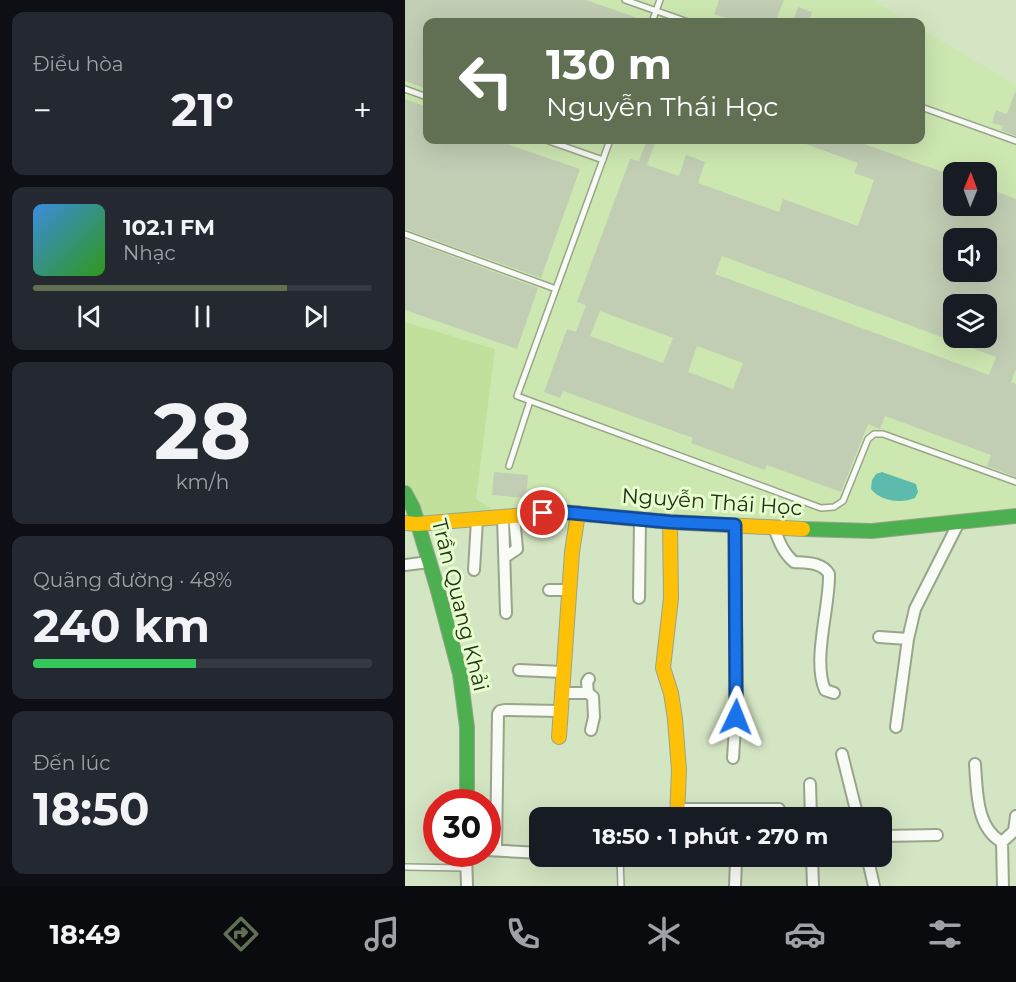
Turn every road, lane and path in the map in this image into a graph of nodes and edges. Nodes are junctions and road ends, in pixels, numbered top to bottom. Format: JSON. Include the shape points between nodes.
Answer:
{"nodes":[{"id":1,"x":625,"y":0,"type":"edge"},
{"id":2,"x":660,"y":0,"type":"edge"},
{"id":3,"x":656,"y":11,"type":"junction"},
{"id":4,"x":653,"y":18,"type":"edge"},
{"id":5,"x":676,"y":18,"type":"edge"},
{"id":6,"x":405,"y":89,"type":"edge"},
{"id":7,"x":423,"y":96,"type":"edge"},
{"id":8,"x":925,"y":108,"type":"edge"},
{"id":9,"x":1016,"y":141,"type":"edge"},
{"id":10,"x":557,"y":144,"type":"edge"},
{"id":11,"x":609,"y":144,"type":"edge"},
{"id":12,"x":603,"y":160,"type":"junction"},
{"id":13,"x":405,"y":234,"type":"edge"},
{"id":14,"x":556,"y":289,"type":"junction"},
{"id":15,"x":530,"y":401,"type":"junction"},
{"id":16,"x":509,"y":466,"type":"dead end"},
{"id":17,"x":1016,"y":482,"type":"edge"},
{"id":18,"x":405,"y":493,"type":"edge"},
{"id":19,"x":578,"y":513,"type":"junction"},
{"id":20,"x":1016,"y":516,"type":"edge"},
{"id":21,"x":509,"y":517,"type":"junction"},
{"id":22,"x":640,"y":519,"type":"junction"},
{"id":23,"x":477,"y":520,"type":"junction"},
{"id":24,"x":670,"y":522,"type":"junction"},
{"id":25,"x":959,"y":522,"type":"junction"},
{"id":26,"x":411,"y":524,"type":"edge"},
{"id":27,"x":735,"y":525,"type":"junction"},
{"id":28,"x":774,"y":528,"type":"junction"},
{"id":29,"x":429,"y":562,"type":"junction"},
{"id":30,"x":405,"y":565,"type":"edge"},
{"id":31,"x":474,"y":570,"type":"dead end"},
{"id":32,"x":549,"y":590,"type":"dead end"},
{"id":33,"x":569,"y":590,"type":"junction"},
{"id":34,"x":639,"y":598,"type":"dead end"},
{"id":35,"x":506,"y":613,"type":"dead end"},
{"id":36,"x":879,"y":637,"type":"dead end"},
{"id":37,"x":907,"y":639,"type":"junction"},
{"id":38,"x":519,"y":670,"type":"dead end"},
{"id":39,"x":562,"y":672,"type":"junction"},
{"id":40,"x":589,"y":679,"type":"dead end"},
{"id":41,"x":561,"y":693,"type":"junction"},
{"id":42,"x":588,"y":693,"type":"junction"},
{"id":43,"x":834,"y":693,"type":"dead end"},
{"id":44,"x":560,"y":711,"type":"junction"},
{"id":45,"x":896,"y":727,"type":"dead end"},
{"id":46,"x":591,"y":730,"type":"dead end"},
{"id":47,"x":559,"y":737,"type":"dead end"},
{"id":48,"x":841,"y":754,"type":"dead end"},
{"id":49,"x":733,"y":758,"type":"dead end"},
{"id":50,"x":975,"y":764,"type":"dead end"},
{"id":51,"x":810,"y":784,"type":"dead end"},
{"id":52,"x":467,"y":789,"type":"edge"},
{"id":53,"x":495,"y":789,"type":"edge"},
{"id":54,"x":677,"y":807,"type":"edge"},
{"id":55,"x":811,"y":807,"type":"edge"},
{"id":56,"x":855,"y":807,"type":"edge"},
{"id":57,"x":1016,"y":816,"type":"edge"},
{"id":58,"x":937,"y":835,"type":"dead end"},
{"id":59,"x":892,"y":836,"type":"edge"},
{"id":60,"x":1002,"y":842,"type":"junction"},
{"id":61,"x":501,"y":851,"type":"edge"},
{"id":62,"x":529,"y":852,"type":"edge"},
{"id":63,"x":405,"y":867,"type":"edge"},
{"id":64,"x":620,"y":867,"type":"edge"},
{"id":65,"x":736,"y":867,"type":"edge"},
{"id":66,"x":812,"y":867,"type":"edge"},
{"id":67,"x":870,"y":867,"type":"edge"},
{"id":68,"x":467,"y":868,"type":"joint"},
{"id":69,"x":467,"y":886,"type":"edge"},
{"id":70,"x":621,"y":886,"type":"edge"},
{"id":71,"x":735,"y":886,"type":"edge"},
{"id":72,"x":813,"y":886,"type":"edge"},
{"id":73,"x":875,"y":886,"type":"edge"},
{"id":74,"x":1003,"y":886,"type":"edge"}],
"edges":[{"from":1,"to":3,"type":"lane"},
{"from":2,"to":3,"type":"lane"},
{"from":3,"to":4,"type":"lane"},
{"from":3,"to":5,"type":"lane"},
{"from":6,"to":7,"type":"lane"},
{"from":8,"to":9,"type":"lane"},
{"from":10,"to":12,"type":"lane"},
{"from":11,"to":12,"type":"lane"},
{"from":12,"to":14,"type":"lane"},
{"from":13,"to":14,"type":"lane"},
{"from":14,"to":15,"type":"lane","via":[[517,396]]},
{"from":15,"to":16,"type":"lane"},
{"from":15,"to":17,"type":"lane","via":[[821,508],[843,501],[868,439],[877,434]]},
{"from":18,"to":26,"type":"street","name":"Trần Quang Khải","via":[[413,508]]},
{"from":19,"to":21,"type":"street","name":"Nguyễn Thái Học"},
{"from":19,"to":22,"type":"street","name":"Nguyễn Thái Học"},
{"from":19,"to":33,"type":"street"},
{"from":20,"to":25,"type":"street","name":"Nguyễn Thái Học"},
{"from":21,"to":23,"type":"street","name":"Nguyễn Thái Học"},
{"from":21,"to":35,"type":"street"},
{"from":22,"to":24,"type":"street","name":"Nguyễn Thái Học"},
{"from":22,"to":34,"type":"street"},
{"from":23,"to":26,"type":"street","name":"Nguyễn Thái Học"},
{"from":23,"to":31,"type":"street"},
{"from":24,"to":27,"type":"street","name":"Nguyễn Thái Học"},
{"from":24,"to":54,"type":"street","via":[[671,598],[663,668],[675,719]]},
{"from":25,"to":28,"type":"street","name":"Nguyễn Thái Học","via":[[872,531]]},
{"from":25,"to":37,"type":"street","via":[[915,609]]},
{"from":26,"to":29,"type":"street","name":"Trần Quang Khải"},
{"from":27,"to":28,"type":"street","name":"Nguyễn Thái Học"},
{"from":27,"to":49,"type":"street","via":[[737,696]]},
{"from":28,"to":43,"type":"street","via":[[790,559],[821,565],[829,574],[822,666],[825,690]]},
{"from":29,"to":30,"type":"street"},
{"from":29,"to":52,"type":"street","name":"Trần Quang Khải","via":[[460,674],[467,726]]},
{"from":32,"to":33,"type":"street"},
{"from":33,"to":39,"type":"street"},
{"from":36,"to":37,"type":"street"},
{"from":37,"to":45,"type":"street"},
{"from":38,"to":39,"type":"street"},
{"from":39,"to":41,"type":"street"},
{"from":40,"to":42,"type":"street"},
{"from":41,"to":42,"type":"street"},
{"from":41,"to":44,"type":"street"},
{"from":42,"to":46,"type":"street","via":[[594,705]]},
{"from":44,"to":47,"type":"street"},
{"from":44,"to":53,"type":"street","via":[[505,710],[498,714]]},
{"from":48,"to":56,"type":"street"},
{"from":50,"to":60,"type":"street","via":[[978,804],[990,834]]},
{"from":51,"to":55,"type":"street"},
{"from":57,"to":60,"type":"street","via":[[1014,831]]},
{"from":58,"to":59,"type":"street"},
{"from":60,"to":74,"type":"street"},
{"from":61,"to":62,"type":"street"},
{"from":63,"to":68,"type":"lane"},
{"from":64,"to":70,"type":"lane"},
{"from":65,"to":71,"type":"street"},
{"from":66,"to":72,"type":"street"},
{"from":67,"to":73,"type":"street"},
{"from":68,"to":69,"type":"street"}]}
